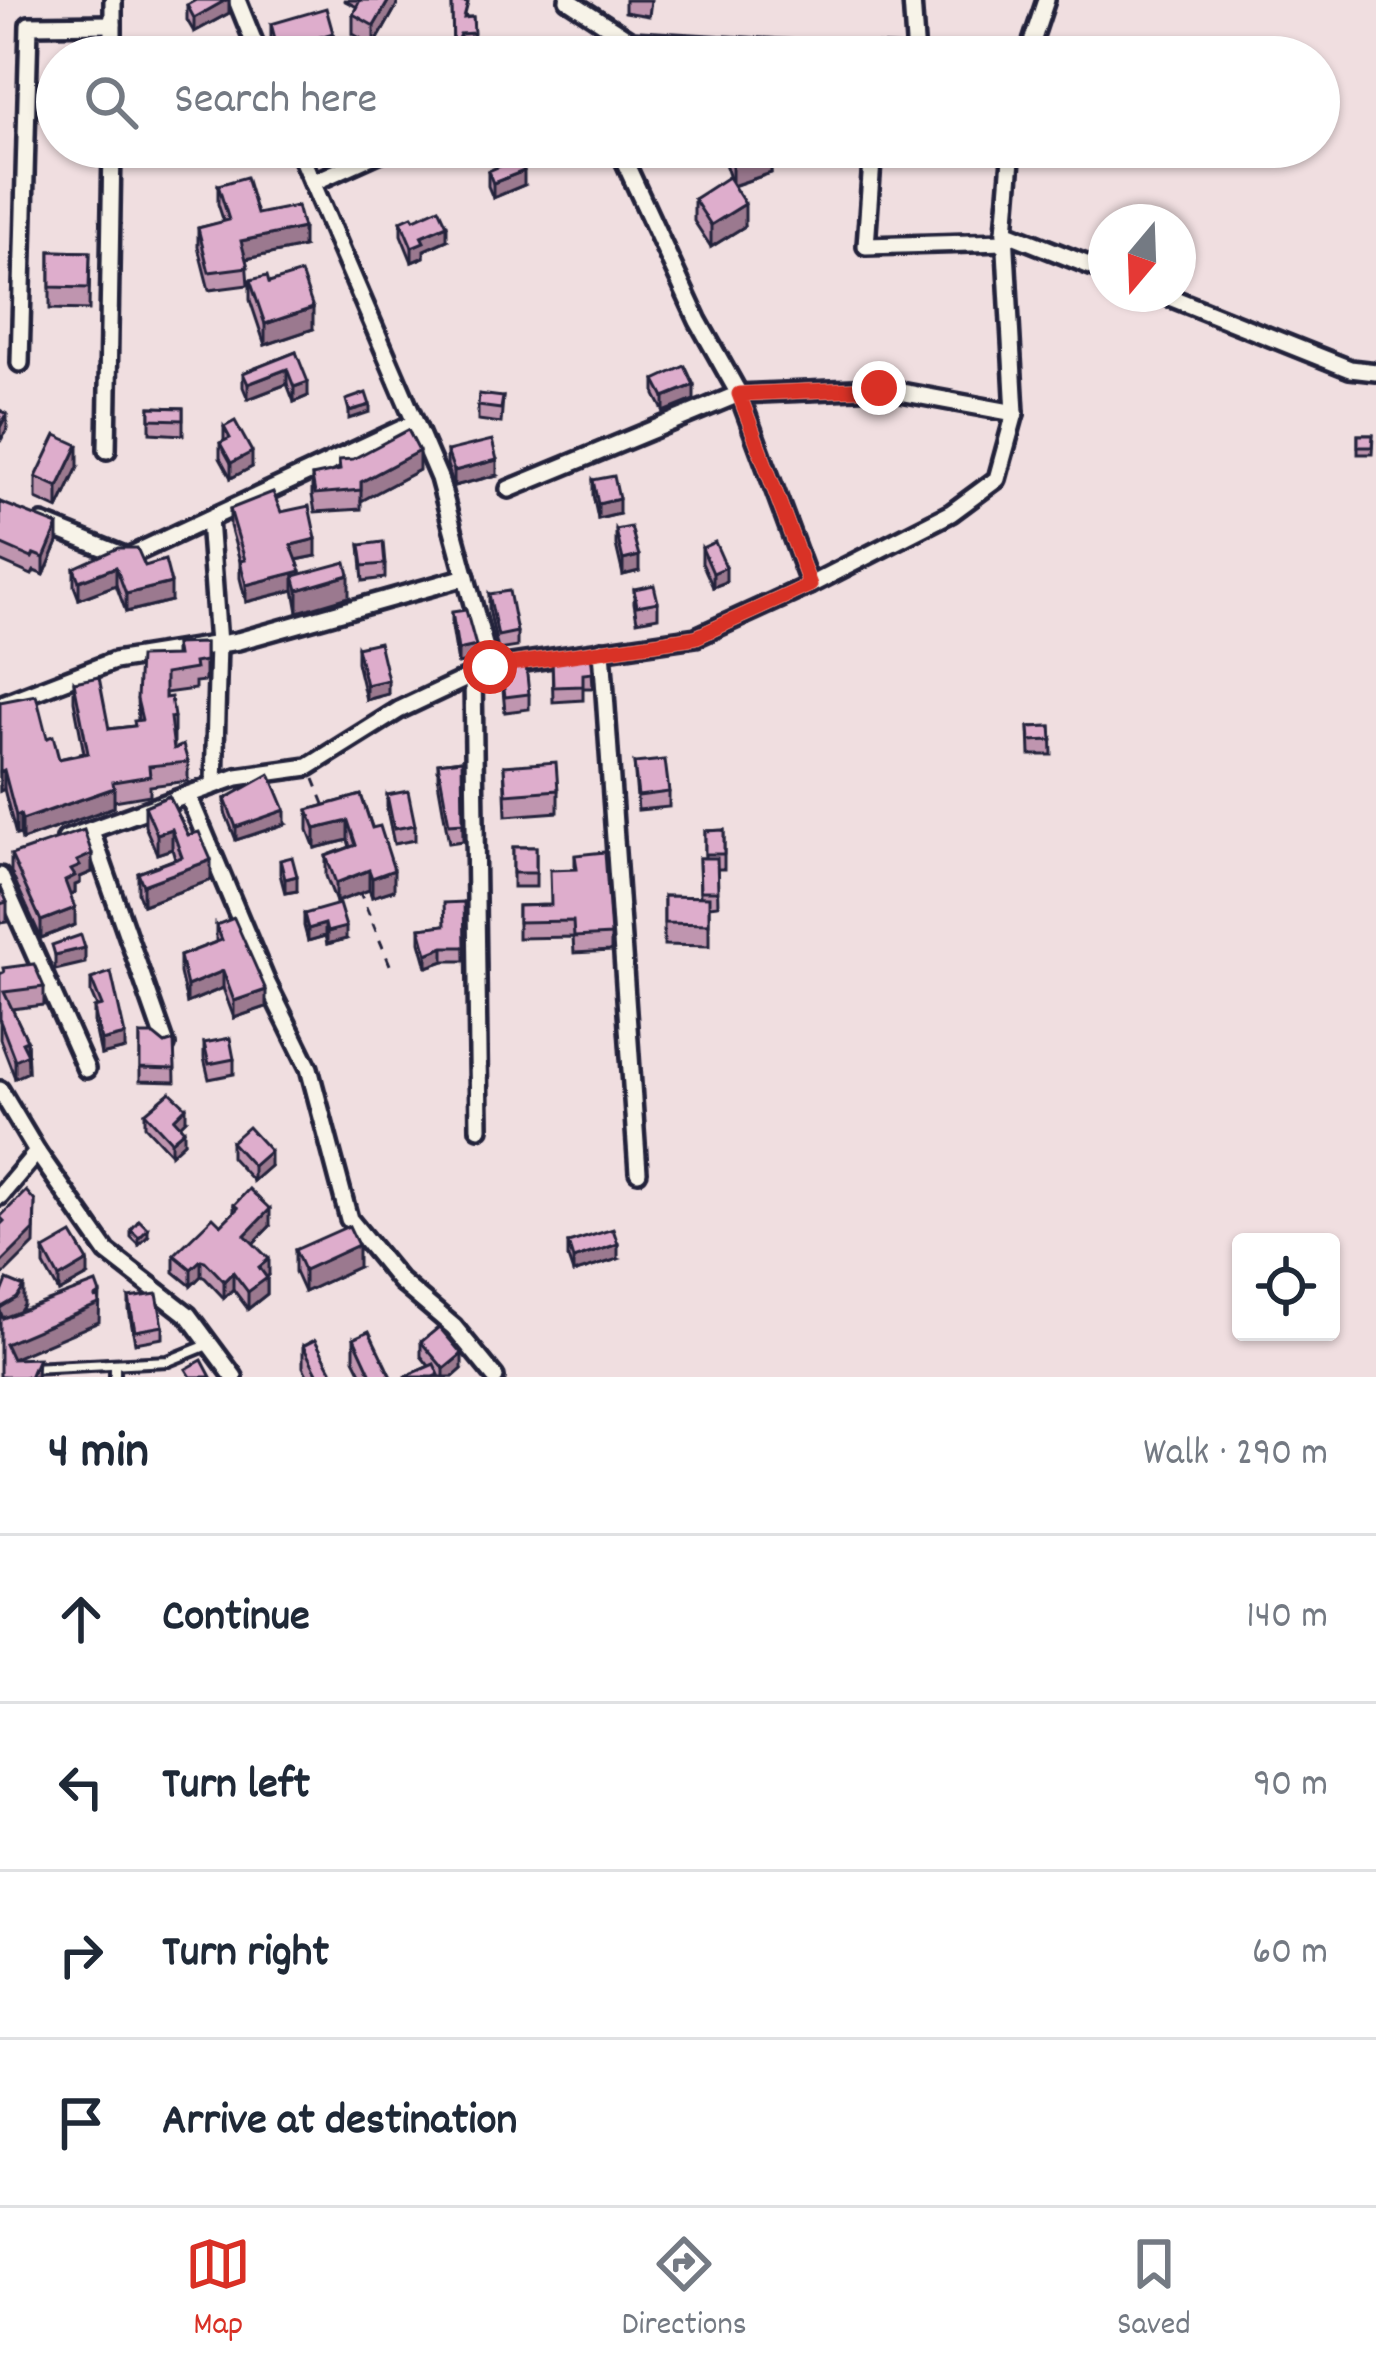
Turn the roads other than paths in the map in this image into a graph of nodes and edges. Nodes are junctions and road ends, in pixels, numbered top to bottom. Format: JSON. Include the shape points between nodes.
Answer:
{"nodes":[{"id":1,"x":113,"y":0,"type":"edge"},
{"id":2,"x":238,"y":0,"type":"edge"},
{"id":3,"x":568,"y":0,"type":"edge"},
{"id":4,"x":912,"y":0,"type":"edge"},
{"id":5,"x":1046,"y":0,"type":"edge"},
{"id":6,"x":113,"y":24,"type":"junction"},
{"id":7,"x":113,"y":36,"type":"edge"},
{"id":8,"x":252,"y":36,"type":"edge"},
{"id":9,"x":626,"y":36,"type":"edge"},
{"id":10,"x":915,"y":36,"type":"edge"},
{"id":11,"x":1034,"y":36,"type":"edge"},
{"id":12,"x":112,"y":168,"type":"edge"},
{"id":13,"x":306,"y":168,"type":"edge"},
{"id":14,"x":345,"y":168,"type":"edge"},
{"id":15,"x":628,"y":168,"type":"edge"},
{"id":16,"x":872,"y":168,"type":"edge"},
{"id":17,"x":1010,"y":168,"type":"edge"},
{"id":18,"x":312,"y":183,"type":"junction"},
{"id":19,"x":1005,"y":237,"type":"junction"},
{"id":20,"x":1088,"y":266,"type":"edge"},
{"id":21,"x":1196,"y":308,"type":"edge"},
{"id":22,"x":20,"y":363,"type":"dead end"},
{"id":23,"x":1376,"y":372,"type":"edge"},
{"id":24,"x":739,"y":394,"type":"junction"},
{"id":25,"x":1015,"y":412,"type":"junction"},
{"id":26,"x":414,"y":423,"type":"junction"},
{"id":27,"x":107,"y":450,"type":"dead end"},
{"id":28,"x":509,"y":489,"type":"dead end"},
{"id":29,"x":21,"y":514,"type":"edge"},
{"id":30,"x":209,"y":519,"type":"junction"},
{"id":31,"x":466,"y":577,"type":"junction"},
{"id":32,"x":810,"y":585,"type":"junction"},
{"id":33,"x":218,"y":644,"type":"junction"},
{"id":34,"x":602,"y":650,"type":"junction"},
{"id":35,"x":490,"y":667,"type":"junction"},
{"id":36,"x":473,"y":674,"type":"junction"},
{"id":37,"x":0,"y":706,"type":"edge"},
{"id":38,"x":214,"y":785,"type":"junction"},
{"id":39,"x":188,"y":795,"type":"junction"},
{"id":40,"x":91,"y":831,"type":"junction"},
{"id":41,"x":45,"y":845,"type":"edge"},
{"id":42,"x":0,"y":876,"type":"edge"},
{"id":43,"x":166,"y":1045,"type":"edge"},
{"id":44,"x":86,"y":1069,"type":"dead end"},
{"id":45,"x":2,"y":1100,"type":"edge"},
{"id":46,"x":479,"y":1129,"type":"dead end"},
{"id":47,"x":38,"y":1152,"type":"junction"},
{"id":48,"x":638,"y":1172,"type":"dead end"},
{"id":49,"x":0,"y":1196,"type":"edge"},
{"id":50,"x":212,"y":1343,"type":"junction"},
{"id":51,"x":115,"y":1364,"type":"junction"},
{"id":52,"x":15,"y":1369,"type":"edge"},
{"id":53,"x":115,"y":1377,"type":"edge"},
{"id":54,"x":233,"y":1377,"type":"edge"},
{"id":55,"x":495,"y":1377,"type":"edge"}],
"edges":[{"from":1,"to":6,"type":"street"},
{"from":2,"to":8,"type":"street"},
{"from":3,"to":9,"type":"street"},
{"from":4,"to":10,"type":"street"},
{"from":5,"to":11,"type":"street"},
{"from":6,"to":7,"type":"street"},
{"from":6,"to":22,"type":"street","via":[[29,26]]},
{"from":12,"to":27,"type":"street"},
{"from":13,"to":18,"type":"street"},
{"from":14,"to":18,"type":"street"},
{"from":15,"to":24,"type":"street"},
{"from":16,"to":19,"type":"street","via":[[866,246]]},
{"from":17,"to":19,"type":"street"},
{"from":18,"to":26,"type":"street"},
{"from":19,"to":20,"type":"street"},
{"from":19,"to":25,"type":"street"},
{"from":21,"to":23,"type":"street"},
{"from":24,"to":25,"type":"street","via":[[879,388]]},
{"from":24,"to":28,"type":"street"},
{"from":24,"to":32,"type":"street"},
{"from":25,"to":32,"type":"street","via":[[997,479],[951,513]]},
{"from":26,"to":30,"type":"street"},
{"from":26,"to":31,"type":"street","via":[[440,478]]},
{"from":29,"to":30,"type":"street","via":[[127,557]]},
{"from":30,"to":33,"type":"street"},
{"from":31,"to":33,"type":"street"},
{"from":31,"to":35,"type":"street"},
{"from":32,"to":34,"type":"street","via":[[696,637]]},
{"from":33,"to":37,"type":"street","via":[[114,661]]},
{"from":33,"to":38,"type":"street"},
{"from":34,"to":35,"type":"street"},
{"from":34,"to":48,"type":"street"},
{"from":35,"to":36,"type":"street"},
{"from":36,"to":38,"type":"street","via":[[308,767]]},
{"from":36,"to":46,"type":"street"},
{"from":38,"to":39,"type":"street"},
{"from":39,"to":40,"type":"street"},
{"from":39,"to":55,"type":"street","via":[[309,1068],[349,1220]]},
{"from":40,"to":41,"type":"street"},
{"from":40,"to":43,"type":"street"},
{"from":42,"to":44,"type":"street"},
{"from":45,"to":47,"type":"street"},
{"from":47,"to":49,"type":"street"},
{"from":47,"to":50,"type":"street","via":[[107,1252]]},
{"from":50,"to":51,"type":"lane","via":[[168,1360]]},
{"from":50,"to":54,"type":"street"},
{"from":51,"to":52,"type":"lane"},
{"from":51,"to":53,"type":"lane"}]}
